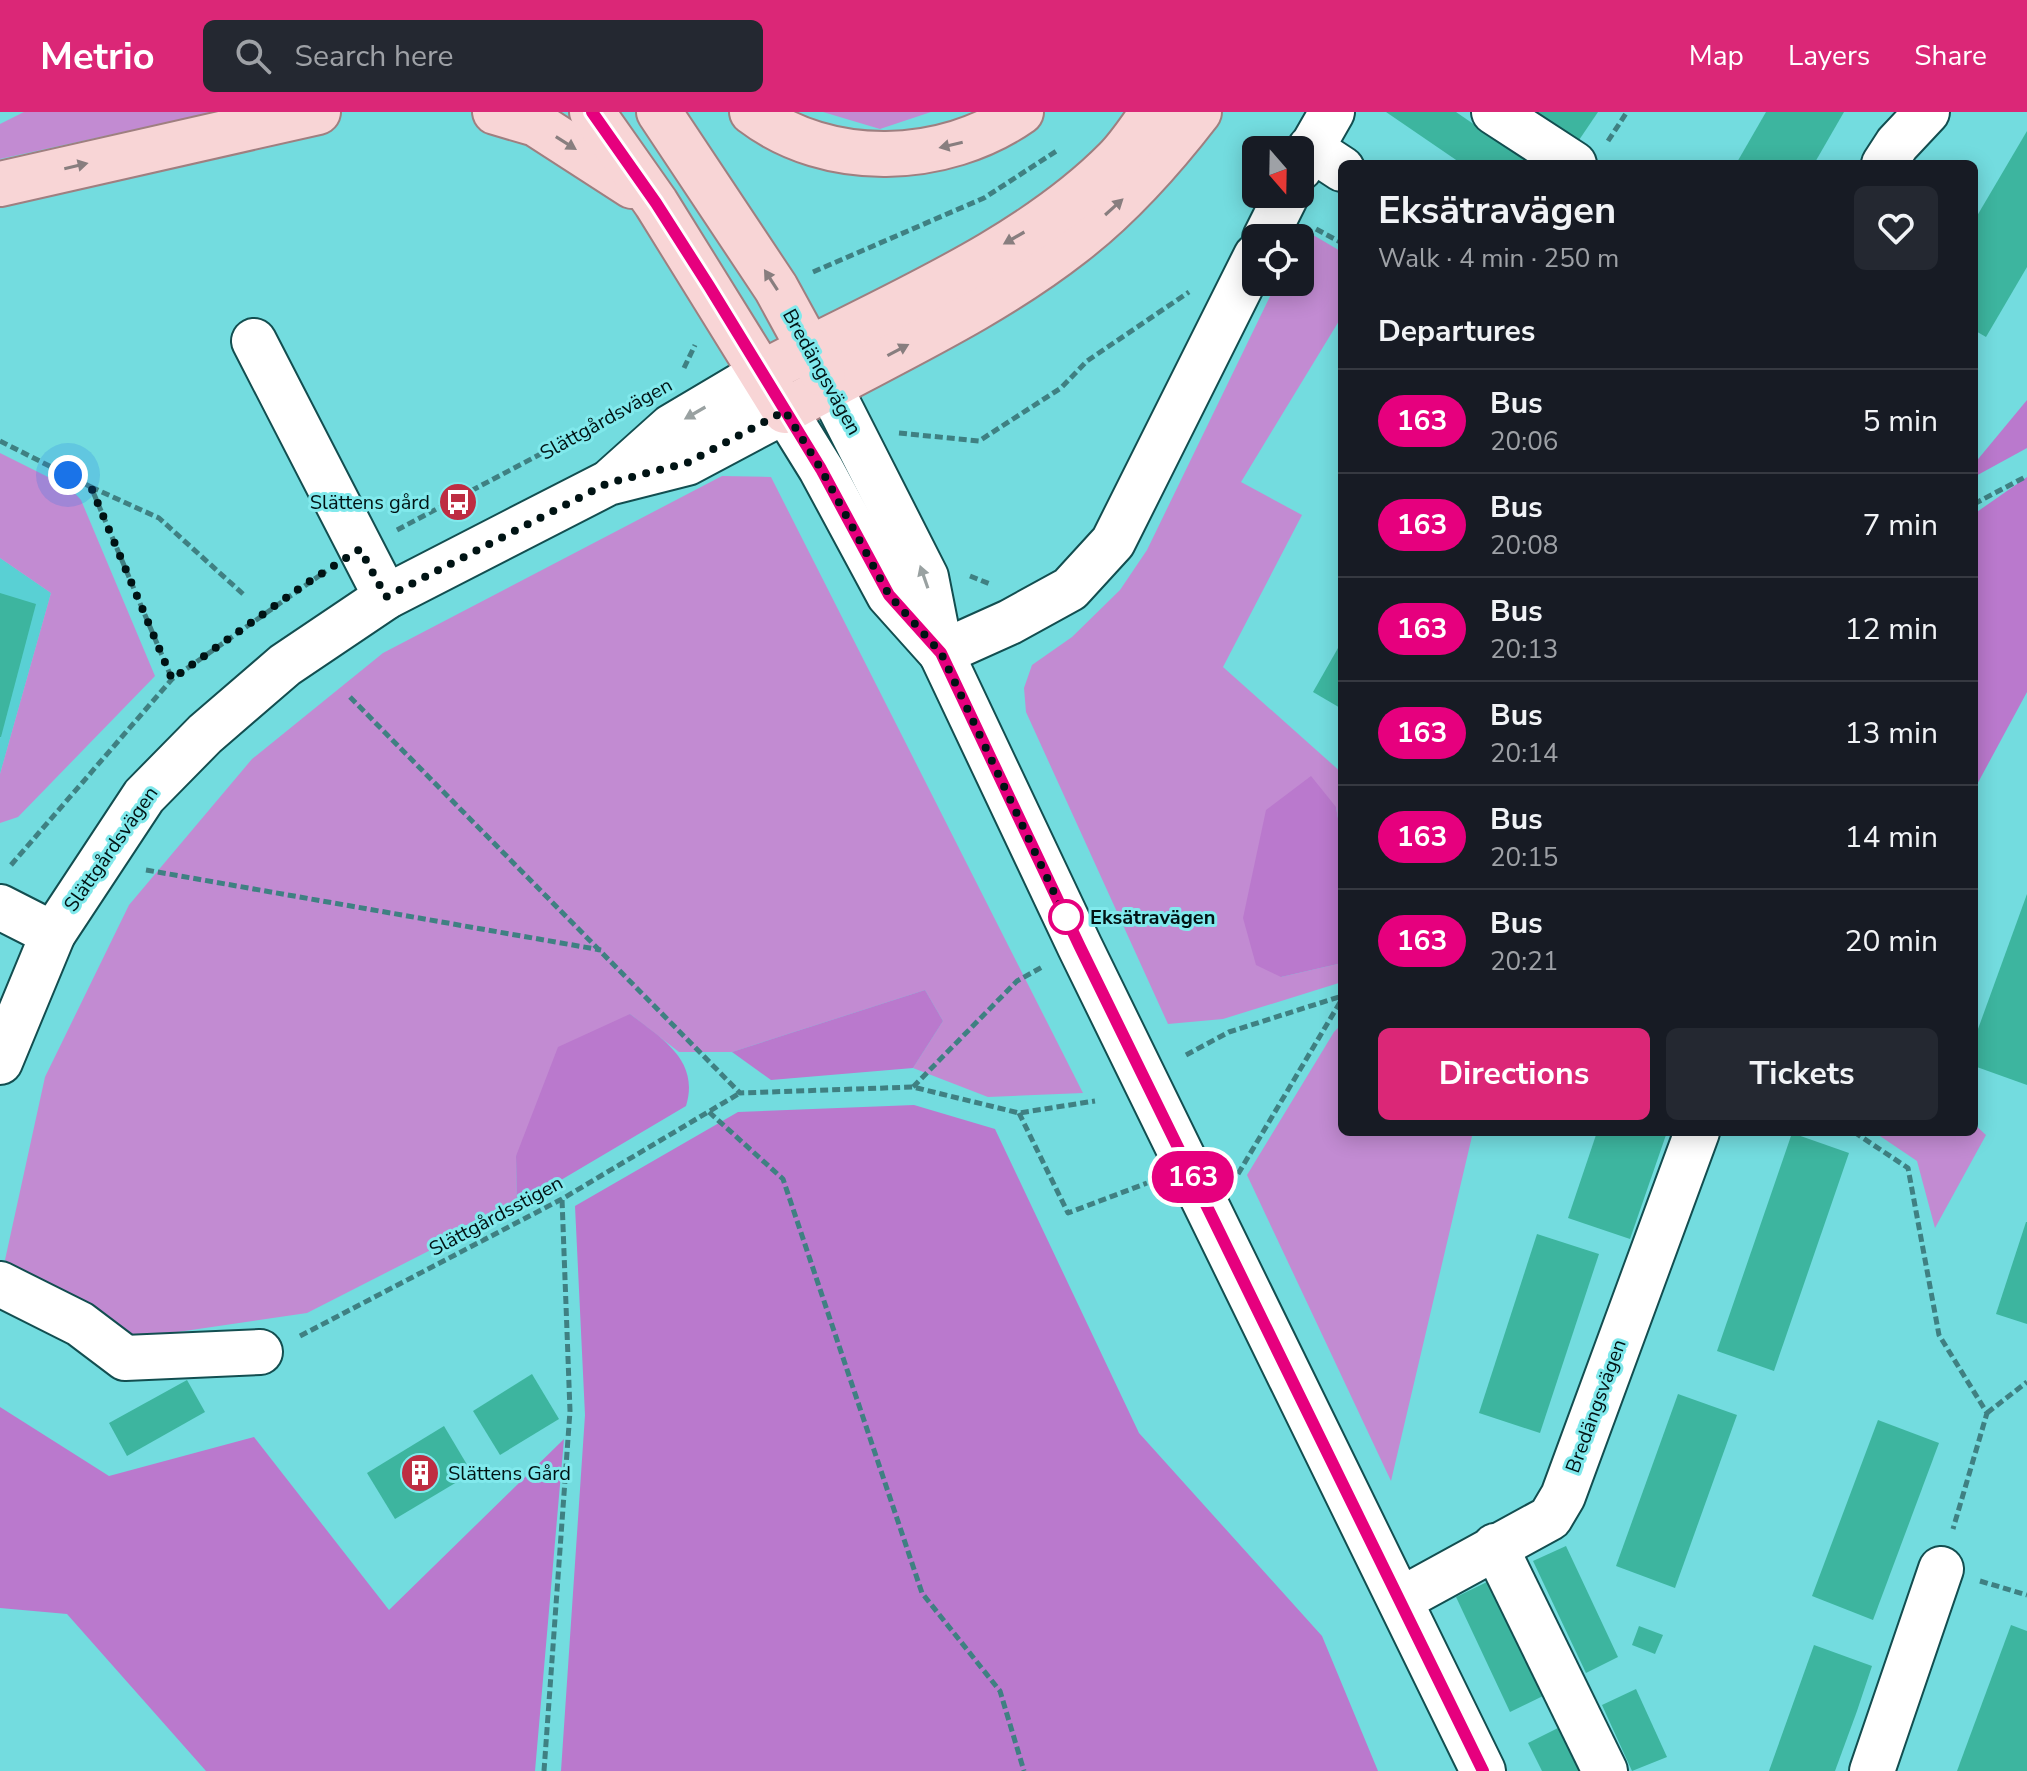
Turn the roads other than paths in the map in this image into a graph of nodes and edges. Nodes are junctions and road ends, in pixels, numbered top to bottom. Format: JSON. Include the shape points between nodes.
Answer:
{"nodes":[{"id":1,"x":318,"y":112,"type":"edge"},
{"id":2,"x":495,"y":112,"type":"edge"},
{"id":3,"x":592,"y":112,"type":"edge"},
{"id":4,"x":659,"y":112,"type":"edge"},
{"id":5,"x":752,"y":112,"type":"edge"},
{"id":6,"x":1021,"y":112,"type":"edge"},
{"id":7,"x":1153,"y":112,"type":"edge"},
{"id":8,"x":1199,"y":112,"type":"edge"},
{"id":9,"x":1494,"y":112,"type":"edge"},
{"id":10,"x":1927,"y":112,"type":"edge"},
{"id":11,"x":1568,"y":160,"type":"edge"},
{"id":12,"x":1887,"y":160,"type":"edge"},
{"id":13,"x":0,"y":184,"type":"edge"},
{"id":14,"x":656,"y":203,"type":"junction"},
{"id":15,"x":1242,"y":284,"type":"edge"},
{"id":16,"x":254,"y":341,"type":"dead end"},
{"id":17,"x":809,"y":348,"type":"junction"},
{"id":18,"x":762,"y":373,"type":"junction"},
{"id":19,"x":829,"y":386,"type":"junction"},
{"id":20,"x":785,"y":411,"type":"junction"},
{"id":21,"x":608,"y":483,"type":"junction"},
{"id":22,"x":386,"y":597,"type":"junction"},
{"id":23,"x":941,"y":653,"type":"junction"},
{"id":24,"x":5,"y":887,"type":"edge"},
{"id":25,"x":53,"y":934,"type":"junction"},
{"id":26,"x":0,"y":1062,"type":"edge"},
{"id":27,"x":1696,"y":1136,"type":"edge"},
{"id":28,"x":0,"y":1284,"type":"edge"},
{"id":29,"x":260,"y":1352,"type":"road end"},
{"id":30,"x":1495,"y":1546,"type":"junction"},
{"id":31,"x":1941,"y":1569,"type":"road end"},
{"id":32,"x":1400,"y":1600,"type":"junction"},
{"id":33,"x":1483,"y":1771,"type":"edge"},
{"id":34,"x":1605,"y":1771,"type":"edge"},
{"id":35,"x":1872,"y":1771,"type":"edge"}],
"edges":[{"from":13,"to":1,"type":"main road","one_way":true},
{"from":2,"to":14,"type":"main road","one_way":true,"via":[[536,124]]},
{"from":3,"to":14,"type":"main road","name":"Bredängsvägen"},
{"from":17,"to":4,"type":"main road","name":"Bredängsvägen","one_way":true,"via":[[776,288]]},
{"from":6,"to":5,"type":"main road","one_way":true,"via":[[966,141],[876,155],[831,149],[793,136]]},
{"from":7,"to":17,"type":"main road","one_way":true,"via":[[1118,159],[1048,219]]},
{"from":19,"to":8,"type":"main road","one_way":true,"via":[[982,305],[1072,244],[1137,186]]},
{"from":9,"to":11,"type":"street"},
{"from":10,"to":12,"type":"street"},
{"from":14,"to":18,"type":"main road","name":"Bredängsvägen"},
{"from":15,"to":23,"type":"street","via":[[1113,542],[1070,589]]},
{"from":16,"to":22,"type":"street"},
{"from":17,"to":18,"type":"main road"},
{"from":17,"to":19,"type":"main road","name":"Bredängsvägen"},
{"from":18,"to":20,"type":"main road","name":"Bredängsvägen"},
{"from":18,"to":21,"type":"street","name":"Slättgårdsvägen","one_way":true,"via":[[671,427]]},
{"from":19,"to":20,"type":"main road"},
{"from":23,"to":19,"type":"street","name":"Bredängsvägen","one_way":true,"via":[[926,577]]},
{"from":20,"to":21,"type":"street","name":"Slättgårdsvägen","via":[[687,463]]},
{"from":20,"to":23,"type":"street","name":"Bredängsvägen","via":[[889,595]]},
{"from":21,"to":22,"type":"street","name":"Slättgårdsvägen"},
{"from":22,"to":25,"type":"street","name":"Slättgårdsvägen","via":[[285,665],[205,734],[144,796]]},
{"from":23,"to":32,"type":"street","name":"Bredängsvägen"},
{"from":24,"to":25,"type":"street"},
{"from":25,"to":26,"type":"street","name":"Slättgårdsvägen"},
{"from":27,"to":30,"type":"street","name":"Bredängsvägen","via":[[1563,1496],[1550,1518]]},
{"from":28,"to":29,"type":"street","via":[[80,1324],[125,1358]]},
{"from":30,"to":32,"type":"street","name":"Bredängsvägen"},
{"from":30,"to":34,"type":"street"},
{"from":31,"to":35,"type":"street"},
{"from":32,"to":33,"type":"street","name":"Bredängsvägen"}]}
